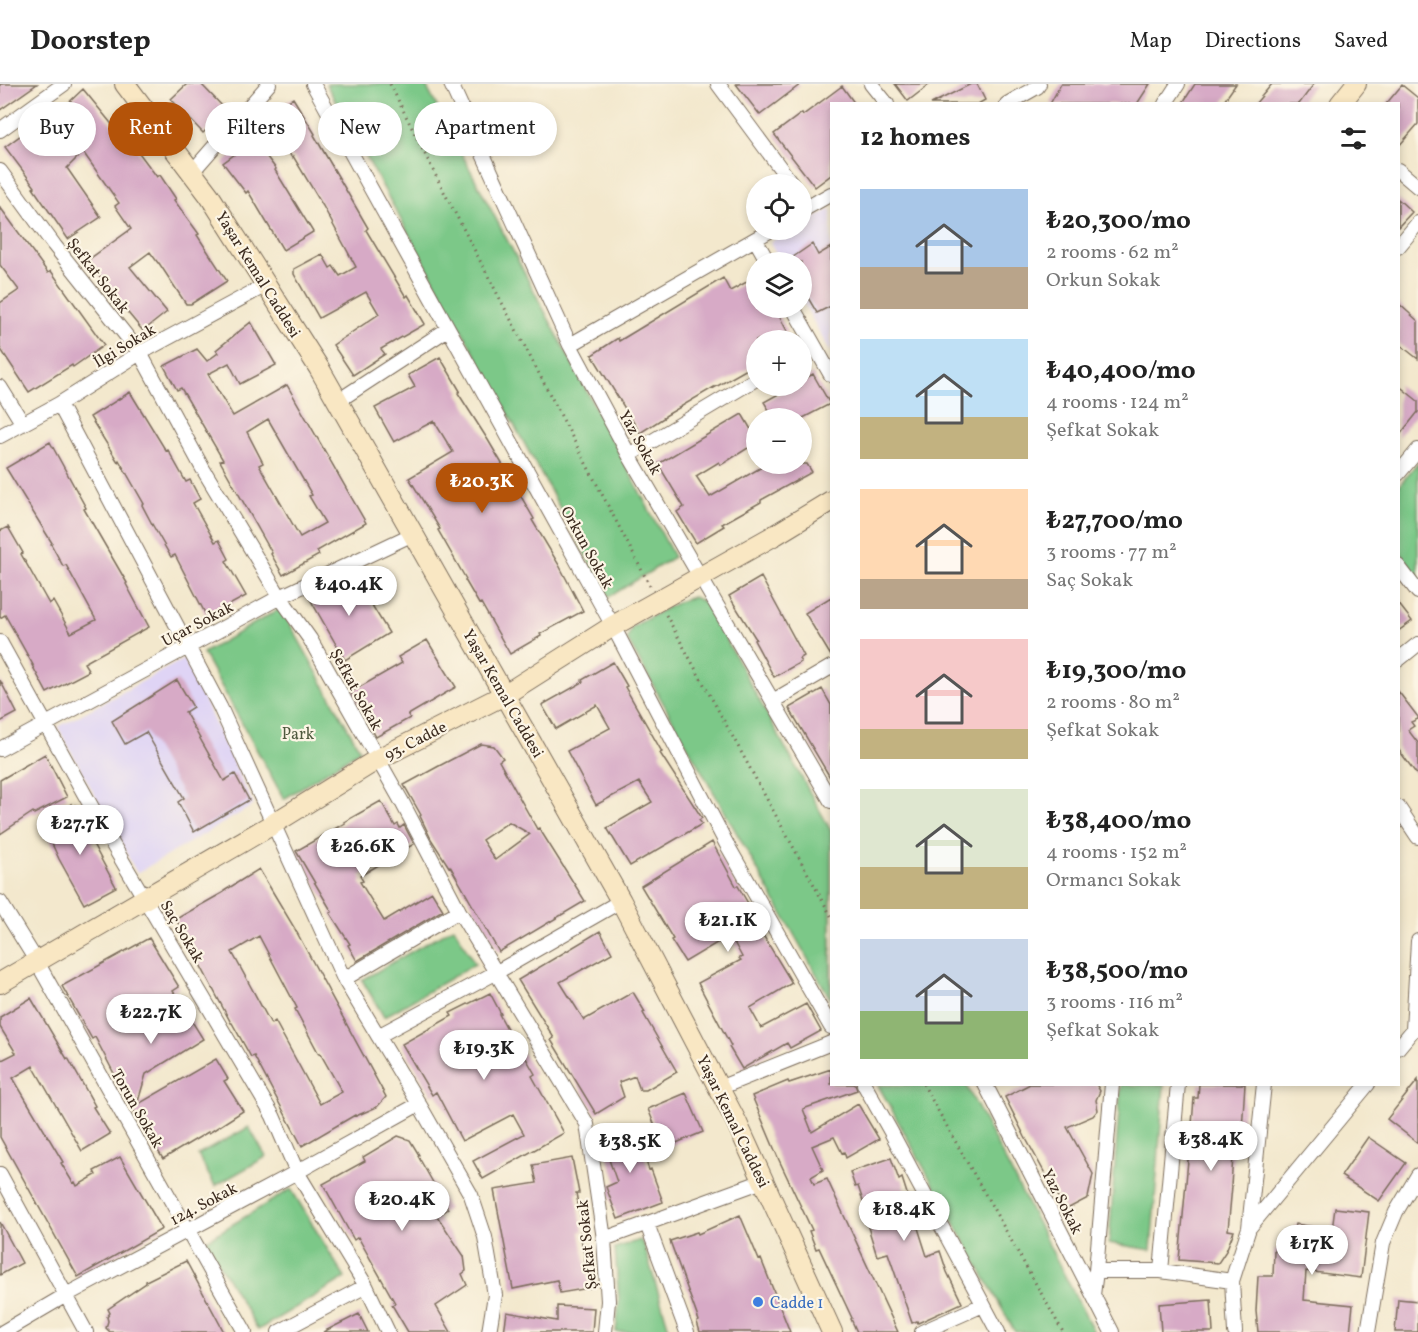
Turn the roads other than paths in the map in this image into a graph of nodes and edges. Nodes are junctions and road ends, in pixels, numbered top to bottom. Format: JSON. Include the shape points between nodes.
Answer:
{"nodes":[{"id":1,"x":64,"y":84,"type":"edge"},
{"id":2,"x":125,"y":84,"type":"edge"},
{"id":3,"x":269,"y":84,"type":"edge"},
{"id":4,"x":313,"y":84,"type":"edge"},
{"id":5,"x":718,"y":84,"type":"edge"},
{"id":6,"x":872,"y":84,"type":"edge"},
{"id":7,"x":1039,"y":84,"type":"edge"},
{"id":8,"x":1178,"y":84,"type":"edge"},
{"id":9,"x":1356,"y":84,"type":"edge"},
{"id":10,"x":455,"y":85,"type":"edge"},
{"id":11,"x":1026,"y":100,"type":"edge"},
{"id":12,"x":886,"y":102,"type":"edge"},
{"id":13,"x":1166,"y":102,"type":"edge"},
{"id":14,"x":1342,"y":102,"type":"edge"},
{"id":15,"x":0,"y":130,"type":"edge"},
{"id":16,"x":0,"y":171,"type":"edge"},
{"id":17,"x":192,"y":172,"type":"junction"},
{"id":18,"x":1400,"y":172,"type":"edge"},
{"id":19,"x":785,"y":174,"type":"edge"},
{"id":20,"x":1418,"y":188,"type":"edge"},
{"id":21,"x":830,"y":194,"type":"edge"},
{"id":22,"x":812,"y":201,"type":"edge"},
{"id":23,"x":1418,"y":223,"type":"edge"},
{"id":24,"x":753,"y":240,"type":"edge"},
{"id":25,"x":1400,"y":245,"type":"edge"},
{"id":26,"x":267,"y":285,"type":"junction"},
{"id":27,"x":799,"y":318,"type":"edge"},
{"id":28,"x":448,"y":329,"type":"junction"},
{"id":29,"x":570,"y":345,"type":"junction"},
{"id":30,"x":814,"y":345,"type":"joint"},
{"id":31,"x":140,"y":353,"type":"junction"},
{"id":32,"x":830,"y":373,"type":"edge"},
{"id":33,"x":746,"y":385,"type":"edge"},
{"id":34,"x":0,"y":387,"type":"edge"},
{"id":35,"x":338,"y":401,"type":"junction"},
{"id":36,"x":59,"y":404,"type":"junction"},
{"id":37,"x":23,"y":424,"type":"junction"},
{"id":38,"x":0,"y":436,"type":"edge"},
{"id":39,"x":1418,"y":450,"type":"edge"},
{"id":40,"x":629,"y":455,"type":"junction"},
{"id":41,"x":1400,"y":472,"type":"edge"},
{"id":42,"x":830,"y":502,"type":"edge"},
{"id":43,"x":413,"y":534,"type":"junction"},
{"id":44,"x":1400,"y":569,"type":"edge"},
{"id":45,"x":700,"y":577,"type":"junction"},
{"id":46,"x":1418,"y":592,"type":"edge"},
{"id":47,"x":280,"y":597,"type":"junction"},
{"id":48,"x":613,"y":626,"type":"junction"},
{"id":49,"x":0,"y":642,"type":"edge"},
{"id":50,"x":1418,"y":645,"type":"edge"},
{"id":51,"x":188,"y":646,"type":"junction"},
{"id":52,"x":1400,"y":658,"type":"edge"},
{"id":53,"x":830,"y":668,"type":"edge"},
{"id":54,"x":504,"y":695,"type":"junction"},
{"id":55,"x":773,"y":701,"type":"junction"},
{"id":56,"x":46,"y":724,"type":"junction"},
{"id":57,"x":0,"y":749,"type":"edge"},
{"id":58,"x":378,"y":759,"type":"junction"},
{"id":59,"x":830,"y":799,"type":"edge"},
{"id":60,"x":1400,"y":810,"type":"edge"},
{"id":61,"x":273,"y":824,"type":"junction"},
{"id":62,"x":1418,"y":837,"type":"edge"},
{"id":63,"x":145,"y":899,"type":"junction"},
{"id":64,"x":621,"y":901,"type":"junction"},
{"id":65,"x":0,"y":902,"type":"edge"},
{"id":66,"x":459,"y":911,"type":"junction"},
{"id":67,"x":1418,"y":941,"type":"edge"},
{"id":68,"x":37,"y":962,"type":"junction"},
{"id":69,"x":497,"y":972,"type":"junction"},
{"id":70,"x":344,"y":979,"type":"junction"},
{"id":71,"x":0,"y":983,"type":"edge"},
{"id":72,"x":830,"y":1024,"type":"edge"},
{"id":73,"x":378,"y":1036,"type":"junction"},
{"id":74,"x":830,"y":1043,"type":"edge"},
{"id":75,"x":1400,"y":1046,"type":"edge"},
{"id":76,"x":865,"y":1086,"type":"edge"},
{"id":77,"x":986,"y":1086,"type":"edge"},
{"id":78,"x":1112,"y":1086,"type":"edge"},
{"id":79,"x":1178,"y":1086,"type":"edge"},
{"id":80,"x":1264,"y":1086,"type":"edge"},
{"id":81,"x":1366,"y":1086,"type":"edge"},
{"id":82,"x":719,"y":1088,"type":"junction"},
{"id":83,"x":419,"y":1104,"type":"junction"},
{"id":84,"x":297,"y":1172,"type":"junction"},
{"id":85,"x":0,"y":1174,"type":"edge"},
{"id":86,"x":1417,"y":1180,"type":"edge"},
{"id":87,"x":763,"y":1181,"type":"junction"},
{"id":88,"x":647,"y":1224,"type":"junction"},
{"id":89,"x":1250,"y":1228,"type":"junction"},
{"id":90,"x":188,"y":1230,"type":"junction"},
{"id":91,"x":604,"y":1239,"type":"junction"},
{"id":92,"x":1096,"y":1271,"type":"junction"},
{"id":93,"x":1161,"y":1271,"type":"junction"},
{"id":94,"x":1232,"y":1281,"type":"junction"},
{"id":95,"x":366,"y":1286,"type":"junction"},
{"id":96,"x":66,"y":1295,"type":"junction"},
{"id":97,"x":1093,"y":1295,"type":"junction"},
{"id":98,"x":983,"y":1305,"type":"junction"},
{"id":99,"x":3,"y":1332,"type":"edge"},
{"id":100,"x":86,"y":1332,"type":"edge"},
{"id":101,"x":245,"y":1332,"type":"edge"},
{"id":102,"x":279,"y":1332,"type":"edge"},
{"id":103,"x":388,"y":1332,"type":"edge"},
{"id":104,"x":489,"y":1332,"type":"edge"},
{"id":105,"x":605,"y":1332,"type":"edge"},
{"id":106,"x":687,"y":1332,"type":"edge"},
{"id":107,"x":832,"y":1332,"type":"edge"},
{"id":108,"x":922,"y":1332,"type":"edge"},
{"id":109,"x":998,"y":1332,"type":"edge"},
{"id":110,"x":1112,"y":1332,"type":"edge"},
{"id":111,"x":1235,"y":1332,"type":"edge"},
{"id":112,"x":1368,"y":1332,"type":"edge"}],
"edges":[{"from":1,"to":15,"type":"street"},
{"from":2,"to":17,"type":"street","name":"Yaşar Kemal Caddesi"},
{"from":3,"to":17,"type":"street"},
{"from":4,"to":28,"type":"street","name":"Orkun Sokak"},
{"from":5,"to":19,"type":"street"},
{"from":6,"to":12,"type":"street"},
{"from":7,"to":11,"type":"street"},
{"from":8,"to":13,"type":"street"},
{"from":9,"to":14,"type":"street"},
{"from":10,"to":29,"type":"street","name":"Yaz Sokak"},
{"from":16,"to":31,"type":"street","name":"Şefkat Sokak"},
{"from":17,"to":26,"type":"street","name":"Yaşar Kemal Caddesi"},
{"from":18,"to":20,"type":"street"},
{"from":21,"to":22,"type":"street"},
{"from":23,"to":25,"type":"street"},
{"from":24,"to":29,"type":"street"},
{"from":26,"to":31,"type":"street","name":"İlgi Sokak"},
{"from":26,"to":35,"type":"street","name":"Yaşar Kemal Caddesi"},
{"from":27,"to":30,"type":"street"},
{"from":28,"to":35,"type":"street"},
{"from":28,"to":48,"type":"street","name":"Orkun Sokak"},
{"from":29,"to":40,"type":"street","name":"Yaz Sokak"},
{"from":30,"to":32,"type":"street"},
{"from":31,"to":36,"type":"street","name":"İlgi Sokak"},
{"from":31,"to":47,"type":"street","name":"Şefkat Sokak","via":[[203,469]]},
{"from":33,"to":40,"type":"street"},
{"from":34,"to":37,"type":"street"},
{"from":35,"to":43,"type":"street","name":"Yaşar Kemal Caddesi"},
{"from":36,"to":37,"type":"street","name":"İlgi Sokak"},
{"from":36,"to":51,"type":"street"},
{"from":37,"to":38,"type":"street","name":"İlgi Sokak"},
{"from":39,"to":41,"type":"street"},
{"from":40,"to":45,"type":"street","name":"Yaz Sokak"},
{"from":42,"to":45,"type":"street","name":"93. Cadde"},
{"from":43,"to":47,"type":"street","name":"Uçar Sokak"},
{"from":43,"to":54,"type":"street","name":"Yaşar Kemal Caddesi"},
{"from":44,"to":46,"type":"street"},
{"from":45,"to":48,"type":"street","name":"93. Cadde"},
{"from":45,"to":55,"type":"street","name":"Yaz Sokak"},
{"from":47,"to":51,"type":"street","name":"Uçar Sokak"},
{"from":47,"to":58,"type":"street","name":"Şefkat Sokak","via":[[310,639]]},
{"from":48,"to":54,"type":"street","name":"93. Cadde"},
{"from":48,"to":72,"type":"street","name":"Orkun Sokak","via":[[726,843]]},
{"from":49,"to":56,"type":"street","name":"Saç Sokak"},
{"from":50,"to":52,"type":"street"},
{"from":51,"to":56,"type":"street","name":"Uçar Sokak"},
{"from":51,"to":61,"type":"street"},
{"from":53,"to":55,"type":"street"},
{"from":54,"to":58,"type":"street","name":"93. Cadde"},
{"from":54,"to":64,"type":"street","name":"Yaşar Kemal Caddesi"},
{"from":55,"to":59,"type":"street","name":"Yaz Sokak"},
{"from":56,"to":57,"type":"street","name":"Uçar Sokak"},
{"from":56,"to":63,"type":"street","name":"Saç Sokak"},
{"from":58,"to":61,"type":"street","name":"93. Cadde"},
{"from":58,"to":66,"type":"street","name":"Şefkat Sokak"},
{"from":60,"to":62,"type":"street"},
{"from":61,"to":63,"type":"street","name":"93. Cadde"},
{"from":61,"to":70,"type":"street"},
{"from":63,"to":68,"type":"street","name":"93. Cadde"},
{"from":63,"to":84,"type":"street","name":"Saç Sokak","via":[[273,1116]]},
{"from":64,"to":69,"type":"street"},
{"from":64,"to":82,"type":"street","name":"Yaşar Kemal Caddesi"},
{"from":65,"to":68,"type":"street","name":"Torun Sokak"},
{"from":66,"to":69,"type":"street","name":"Şefkat Sokak"},
{"from":66,"to":70,"type":"street"},
{"from":67,"to":75,"type":"street","via":[[1413,1030]]},
{"from":68,"to":71,"type":"street","name":"93. Cadde"},
{"from":68,"to":90,"type":"street","name":"Torun Sokak"},
{"from":69,"to":73,"type":"street"},
{"from":69,"to":91,"type":"street","name":"Şefkat Sokak","via":[[587,1124]]},
{"from":70,"to":73,"type":"street"},
{"from":73,"to":83,"type":"street"},
{"from":74,"to":82,"type":"street"},
{"from":76,"to":98,"type":"street"},
{"from":77,"to":97,"type":"street","name":"Yaz Sokak"},
{"from":78,"to":92,"type":"street"},
{"from":79,"to":93,"type":"street"},
{"from":80,"to":89,"type":"street"},
{"from":81,"to":89,"type":"street"},
{"from":82,"to":87,"type":"street","name":"Yaşar Kemal Caddesi"},
{"from":83,"to":84,"type":"street","name":"124. Sokak"},
{"from":83,"to":104,"type":"street","via":[[471,1195],[485,1237],[495,1295]]},
{"from":84,"to":90,"type":"street","name":"124. Sokak"},
{"from":84,"to":95,"type":"street","name":"Saç Sokak"},
{"from":85,"to":96,"type":"street"},
{"from":86,"to":112,"type":"street","via":[[1396,1212],[1383,1244]]},
{"from":87,"to":88,"type":"street"},
{"from":87,"to":107,"type":"street","name":"Yaşar Kemal Caddesi"},
{"from":88,"to":91,"type":"street"},
{"from":88,"to":106,"type":"street"},
{"from":89,"to":94,"type":"street"},
{"from":90,"to":96,"type":"street","name":"124. Sokak"},
{"from":90,"to":101,"type":"street","name":"Torun Sokak"},
{"from":91,"to":105,"type":"street","name":"Şefkat Sokak","via":[[608,1301]]},
{"from":92,"to":93,"type":"street"},
{"from":92,"to":97,"type":"street"},
{"from":93,"to":94,"type":"street"},
{"from":94,"to":111,"type":"street"},
{"from":95,"to":102,"type":"street"},
{"from":95,"to":103,"type":"street","name":"Saç Sokak"},
{"from":96,"to":99,"type":"street","name":"124. Sokak"},
{"from":96,"to":100,"type":"street"},
{"from":97,"to":110,"type":"street","name":"Yaz Sokak"},
{"from":98,"to":108,"type":"street"},
{"from":98,"to":109,"type":"street"}]}
